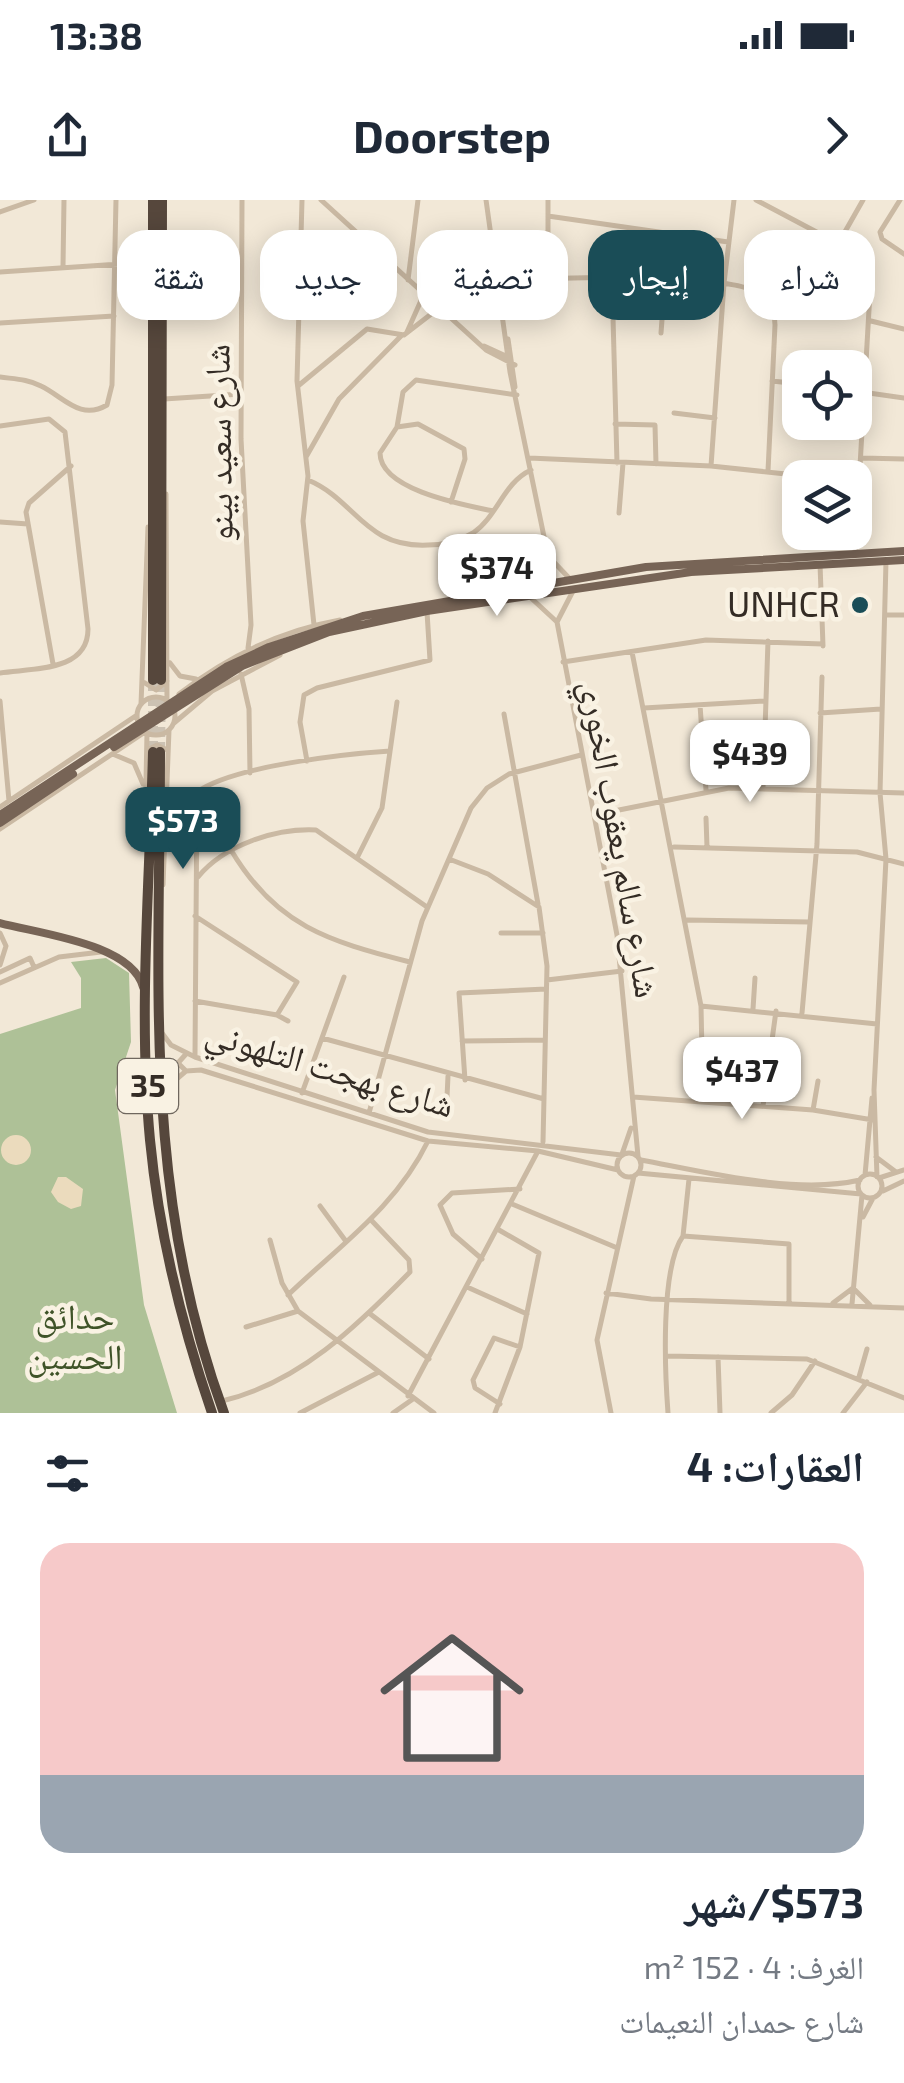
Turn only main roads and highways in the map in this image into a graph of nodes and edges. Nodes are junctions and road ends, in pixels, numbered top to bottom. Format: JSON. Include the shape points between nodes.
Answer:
{"nodes":[{"id":1,"x":153,"y":200,"type":"edge"},
{"id":2,"x":162,"y":200,"type":"edge"},
{"id":3,"x":155,"y":230,"type":"edge"},
{"id":4,"x":158,"y":230,"type":"edge"},
{"id":5,"x":156,"y":242,"type":"joint"},
{"id":6,"x":904,"y":551,"type":"edge"},
{"id":7,"x":904,"y":560,"type":"edge"},
{"id":8,"x":746,"y":563,"type":"junction"},
{"id":9,"x":731,"y":564,"type":"junction"},
{"id":10,"x":364,"y":620,"type":"junction"},
{"id":11,"x":157,"y":752,"type":"tunnel mouth"},
{"id":12,"x":8,"y":808,"type":"edge"},
{"id":13,"x":0,"y":822,"type":"edge"},
{"id":14,"x":155,"y":903,"type":"junction"},
{"id":15,"x":0,"y":924,"type":"edge"},
{"id":16,"x":146,"y":1012,"type":"junction"},
{"id":17,"x":222,"y":1407,"type":"edge"},
{"id":18,"x":212,"y":1413,"type":"edge"}],
"edges":[{"from":1,"to":3,"type":"highway"},
{"from":2,"to":4,"type":"highway"},
{"from":5,"to":5,"type":"highway","via":[[162,292],[156,681],[151,275]]},
{"from":6,"to":8,"type":"main road"},
{"from":7,"to":8,"type":"main road"},
{"from":8,"to":9,"type":"main road"},
{"from":9,"to":10,"type":"main road"},
{"from":9,"to":10,"type":"main road","via":[[570,579]]},
{"from":10,"to":12,"type":"main road","via":[[226,667]]},
{"from":11,"to":14,"type":"highway","number":"35"},
{"from":12,"to":13,"type":"main road"},
{"from":14,"to":16,"type":"highway","number":"35"},
{"from":14,"to":17,"type":"highway","number":"35","via":[[160,1095],[174,1236]]},
{"from":15,"to":16,"type":"main road","via":[[118,954],[137,969]]},
{"from":16,"to":18,"type":"highway","number":"35","via":[[149,1125],[164,1244]]}]}
